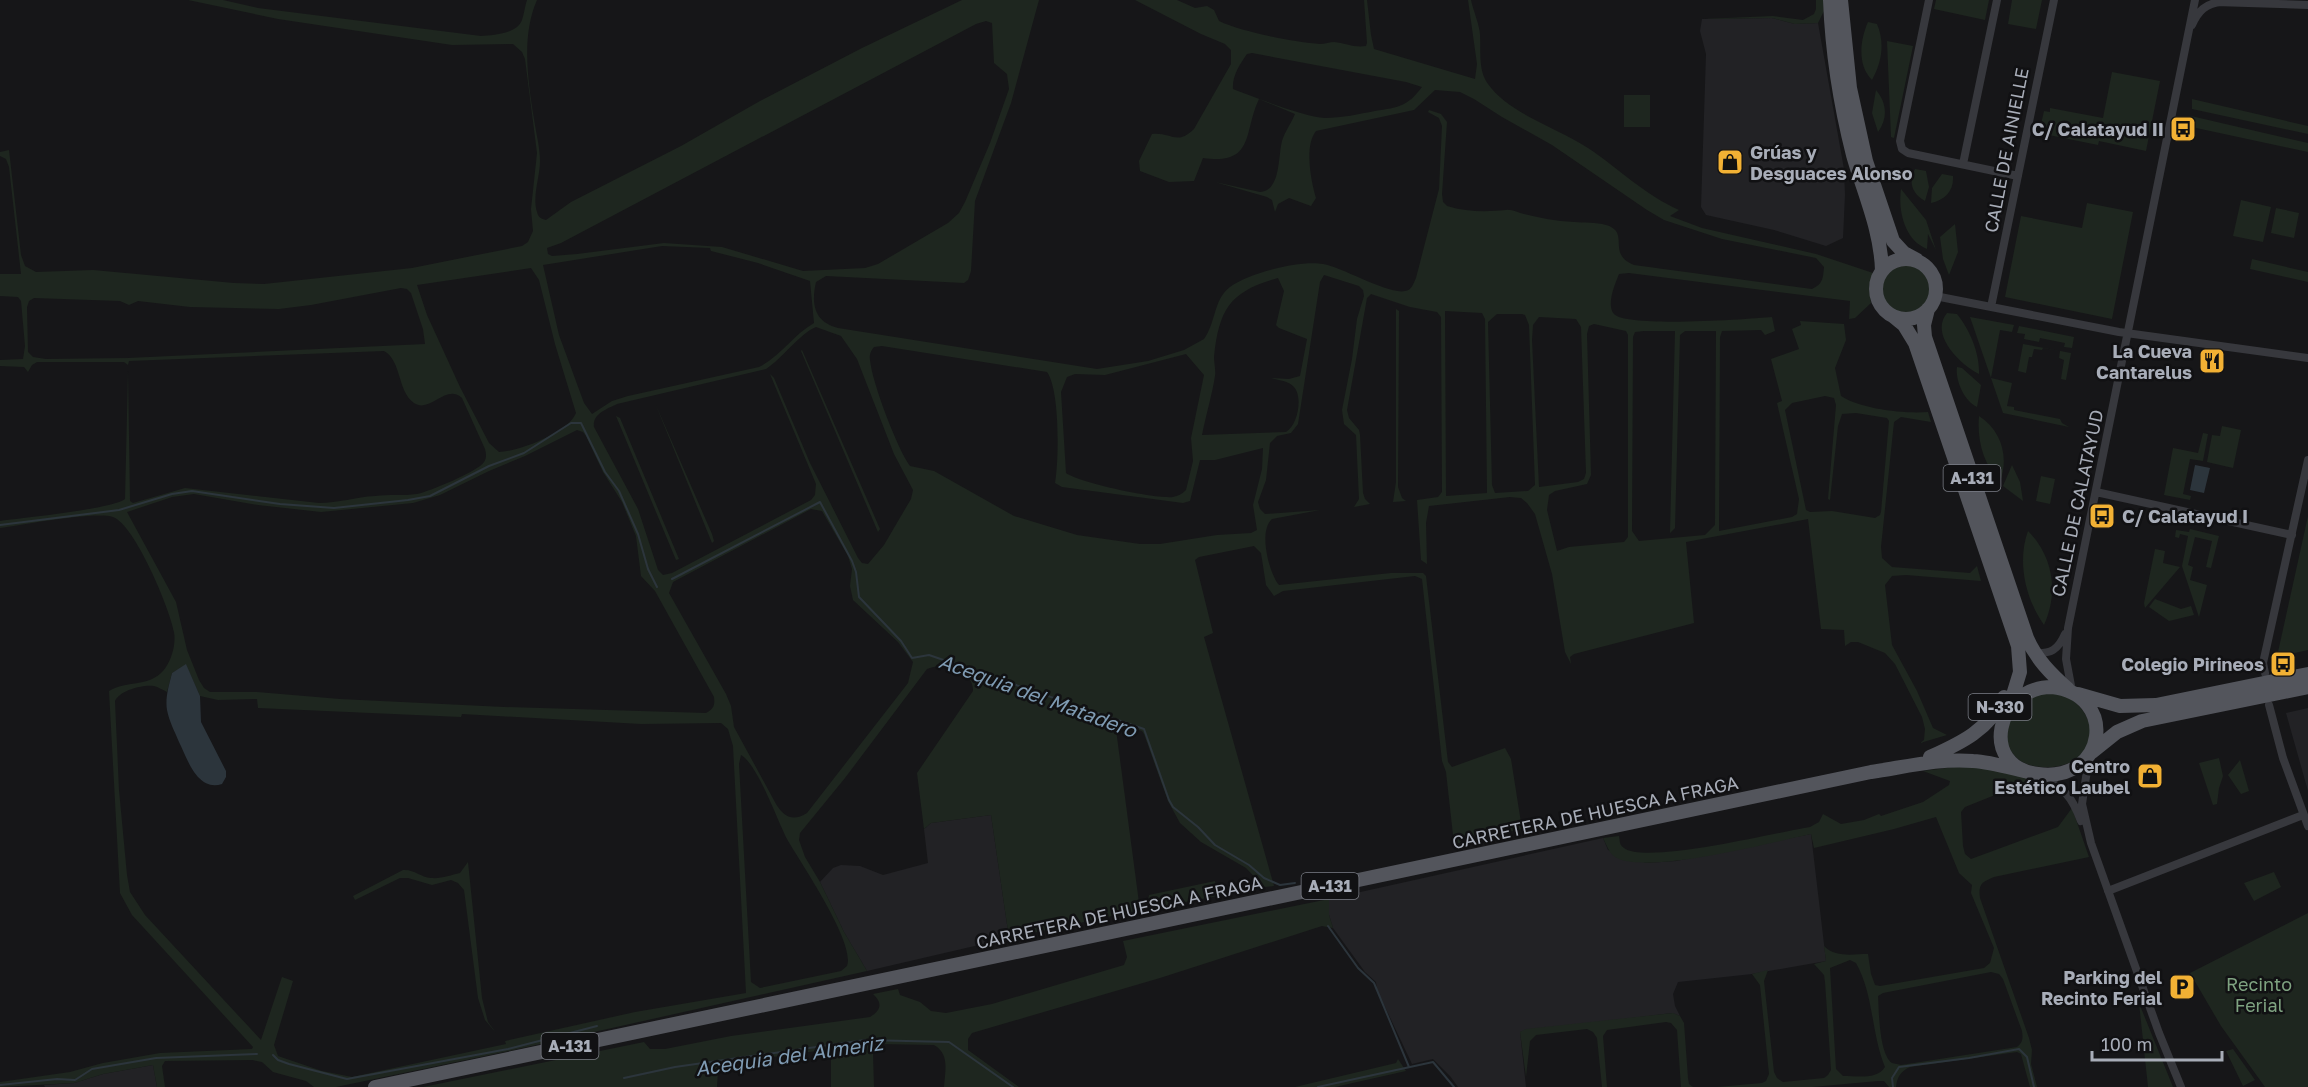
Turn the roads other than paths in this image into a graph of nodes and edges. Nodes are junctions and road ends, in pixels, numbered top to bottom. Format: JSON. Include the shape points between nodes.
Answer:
{"nodes":[{"id":1,"x":1830,"y":0,"type":"edge"},
{"id":2,"x":1841,"y":0,"type":"edge"},
{"id":3,"x":1929,"y":0,"type":"edge"},
{"id":4,"x":1997,"y":0,"type":"edge"},
{"id":5,"x":2054,"y":0,"type":"edge"},
{"id":6,"x":2195,"y":0,"type":"edge"},
{"id":7,"x":2231,"y":0,"type":"edge"},
{"id":8,"x":2216,"y":2,"type":"junction"},
{"id":9,"x":2245,"y":2,"type":"edge"},
{"id":10,"x":2308,"y":5,"type":"edge"},
{"id":11,"x":2190,"y":31,"type":"junction"},
{"id":12,"x":1963,"y":164,"type":"junction"},
{"id":13,"x":2018,"y":176,"type":"junction"},
{"id":14,"x":1917,"y":261,"type":"junction"},
{"id":15,"x":1882,"y":271,"type":"junction"},
{"id":16,"x":1935,"y":296,"type":"junction"},
{"id":17,"x":1991,"y":307,"type":"junction"},
{"id":18,"x":1928,"y":309,"type":"junction"},
{"id":19,"x":2133,"y":314,"type":"junction"},
{"id":20,"x":1893,"y":316,"type":"junction"},
{"id":21,"x":2128,"y":333,"type":"junction"},
{"id":22,"x":2155,"y":337,"type":"junction"},
{"id":23,"x":2308,"y":358,"type":"edge"},
{"id":24,"x":2308,"y":460,"type":"edge"},
{"id":25,"x":2096,"y":492,"type":"junction"},
{"id":26,"x":2292,"y":535,"type":"junction"},
{"id":27,"x":2009,"y":621,"type":"junction"},
{"id":28,"x":2068,"y":628,"type":"junction"},
{"id":29,"x":2034,"y":653,"type":"junction"},
{"id":30,"x":2265,"y":673,"type":"dead end"},
{"id":31,"x":2308,"y":674,"type":"edge"},
{"id":32,"x":2308,"y":687,"type":"edge"},
{"id":33,"x":2072,"y":691,"type":"junction"},
{"id":34,"x":2269,"y":705,"type":"dead end"},
{"id":35,"x":2007,"y":711,"type":"junction"},
{"id":36,"x":2091,"y":754,"type":"junction"},
{"id":37,"x":1929,"y":757,"type":"junction"},
{"id":38,"x":2024,"y":771,"type":"junction"},
{"id":39,"x":1871,"y":772,"type":"junction"},
{"id":40,"x":2038,"y":775,"type":"junction"},
{"id":41,"x":2303,"y":815,"type":"junction"},
{"id":42,"x":2308,"y":826,"type":"edge"},
{"id":43,"x":2091,"y":843,"type":"junction"},
{"id":44,"x":2108,"y":891,"type":"junction"},
{"id":45,"x":375,"y":1087,"type":"edge"},
{"id":46,"x":2181,"y":1087,"type":"edge"}],
"edges":[{"from":1,"to":15,"type":"main road","number":"A-131","via":[[1841,99],[1880,239]]},
{"from":2,"to":14,"type":"main road","via":[[1850,88],[1869,170],[1893,241]]},
{"from":3,"to":12,"type":"street","via":[[1900,141],[1908,153]]},
{"from":4,"to":12,"type":"street"},
{"from":5,"to":13,"type":"street","name":"CALLE DE AINIELLE"},
{"from":6,"to":11,"type":"street","name":"CALLE DE CALATAYUD"},
{"from":7,"to":8,"type":"street"},
{"from":8,"to":9,"type":"street"},
{"from":8,"to":11,"type":"street","name":"CALLE DE CALATAYUD","via":[[2200,10]]},
{"from":9,"to":10,"type":"street"},
{"from":11,"to":19,"type":"street","name":"CALLE DE CALATAYUD"},
{"from":12,"to":13,"type":"street"},
{"from":13,"to":17,"type":"street","name":"CALLE DE AINIELLE"},
{"from":14,"to":15,"type":"main road","via":[[1900,259]]},
{"from":14,"to":16,"type":"main road","via":[[1931,272],[1936,283]]},
{"from":15,"to":20,"type":"main road","number":"A-131","via":[[1877,296]]},
{"from":16,"to":17,"type":"street"},
{"from":16,"to":18,"type":"main road","number":"A-131"},
{"from":17,"to":21,"type":"street"},
{"from":18,"to":20,"type":"main road","via":[[1912,318]]},
{"from":18,"to":29,"type":"main road","number":"A-131","via":[[1925,337]]},
{"from":19,"to":21,"type":"street","name":"CALLE DE CALATAYUD"},
{"from":19,"to":22,"type":"street","via":[[2140,328]]},
{"from":20,"to":27,"type":"main road","number":"A-131","via":[[1915,343]]},
{"from":21,"to":22,"type":"street"},
{"from":21,"to":25,"type":"street","name":"CALLE DE CALATAYUD"},
{"from":22,"to":23,"type":"street"},
{"from":24,"to":26,"type":"street"},
{"from":25,"to":26,"type":"street"},
{"from":25,"to":28,"type":"street","name":"CALLE DE CALATAYUD"},
{"from":26,"to":30,"type":"street","via":[[2263,663]]},
{"from":27,"to":35,"type":"main road","number":"A-131","via":[[2020,665]]},
{"from":27,"to":37,"type":"main road","number":"N-330","via":[[2011,672],[2001,705],[1972,736]]},
{"from":28,"to":29,"type":"street","name":"CALLE DE CALATAYUD","via":[[2056,650]]},
{"from":28,"to":33,"type":"street","name":"CALLE DE CALATAYUD","via":[[2066,665]]},
{"from":29,"to":33,"type":"main road","number":"A-131"},
{"from":31,"to":33,"type":"main road","via":[[2144,706],[2108,704]]},
{"from":32,"to":36,"type":"main road","via":[[2142,721],[2117,732]]},
{"from":33,"to":35,"type":"main road","number":"A-131","via":[[2035,688],[2020,696]]},
{"from":33,"to":36,"type":"main road","number":"A-131","via":[[2087,705],[2096,724]]},
{"from":34,"to":41,"type":"street"},
{"from":35,"to":37,"type":"main road","name":"CARRETERA DE HUESCA A FRAGA","number":"A-131","via":[[1979,740]]},
{"from":35,"to":38,"type":"main road","number":"A-131","via":[[2002,746],[2012,764]]},
{"from":36,"to":40,"type":"main road","number":"A-131","via":[[2066,771]]},
{"from":36,"to":43,"type":"street","via":[[2082,804]]},
{"from":37,"to":39,"type":"main road","name":"CARRETERA DE HUESCA A FRAGA","number":"A-131"},
{"from":38,"to":39,"type":"main road","name":"CARRETERA DE HUESCA A FRAGA","number":"A-131","via":[[1958,760]]},
{"from":38,"to":40,"type":"main road","number":"A-131"},
{"from":39,"to":45,"type":"main road","name":"CARRETERA DE HUESCA A FRAGA","number":"A-131"},
{"from":40,"to":43,"type":"street","via":[[2070,796]]},
{"from":41,"to":42,"type":"street"},
{"from":41,"to":44,"type":"street"},
{"from":43,"to":44,"type":"street"},
{"from":44,"to":46,"type":"street"}]}
